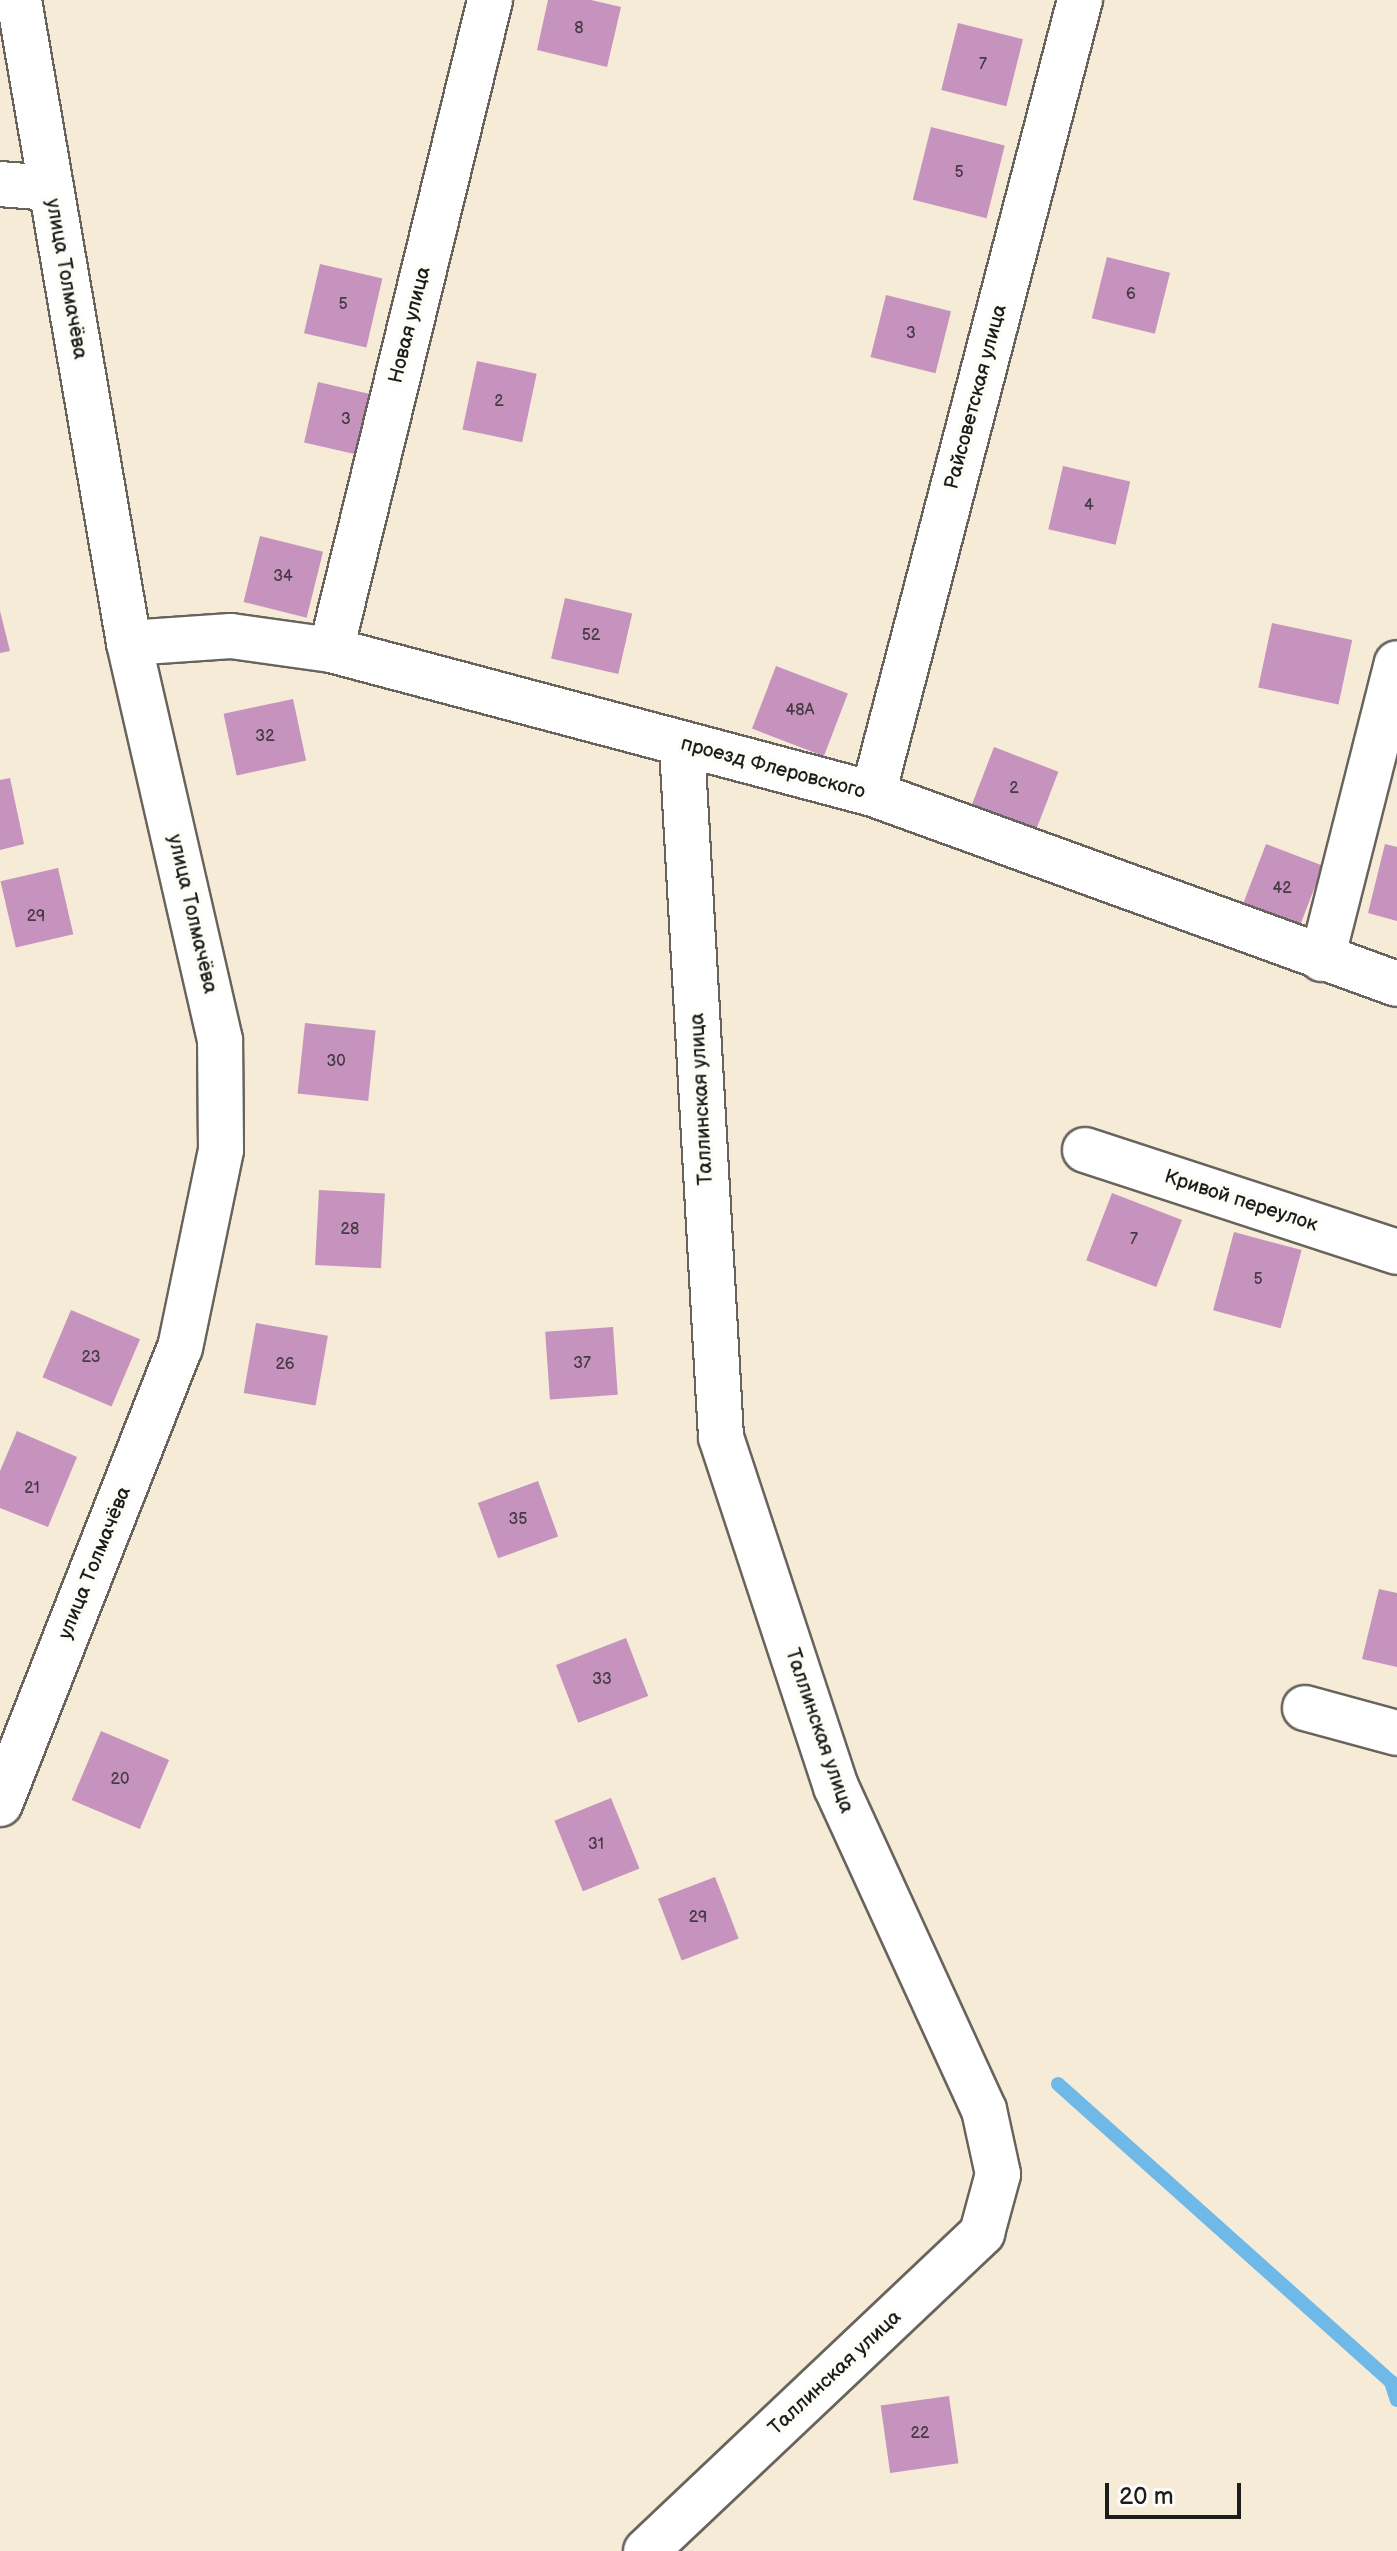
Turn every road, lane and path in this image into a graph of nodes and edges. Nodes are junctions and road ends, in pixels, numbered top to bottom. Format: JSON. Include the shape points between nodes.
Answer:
{"nodes":[{"id":1,"x":19,"y":0,"type":"edge"},
{"id":2,"x":490,"y":0,"type":"edge"},
{"id":3,"x":1080,"y":0,"type":"edge"},
{"id":4,"x":0,"y":184,"type":"edge"},
{"id":5,"x":50,"y":188,"type":"junction"},
{"id":6,"x":129,"y":643,"type":"junction"},
{"id":7,"x":331,"y":650,"type":"junction"},
{"id":8,"x":1397,"y":663,"type":"edge"},
{"id":9,"x":682,"y":745,"type":"junction"},
{"id":10,"x":873,"y":794,"type":"junction"},
{"id":11,"x":1322,"y":959,"type":"junction"},
{"id":12,"x":1397,"y":984,"type":"edge"},
{"id":13,"x":1085,"y":1150,"type":"dead end"},
{"id":14,"x":1397,"y":1252,"type":"edge"},
{"id":15,"x":1305,"y":1708,"type":"dead end"},
{"id":16,"x":1397,"y":1733,"type":"edge"},
{"id":17,"x":0,"y":1804,"type":"edge"},
{"id":18,"x":646,"y":2551,"type":"edge"}],
"edges":[{"from":1,"to":5,"type":"street","name":"улица Толмачёва"},
{"from":2,"to":7,"type":"street","name":"Новая улица"},
{"from":3,"to":10,"type":"street","name":"Райсоветская улица"},
{"from":4,"to":5,"type":"street"},
{"from":5,"to":6,"type":"street","name":"улица Толмачёва"},
{"from":6,"to":7,"type":"street","name":"проезд Флеровского","via":[[231,636]]},
{"from":6,"to":17,"type":"street","name":"улица Толмачёва","via":[[220,1040],[221,1150],[180,1348]]},
{"from":7,"to":9,"type":"street","name":"проезд Флеровского"},
{"from":8,"to":11,"type":"street"},
{"from":9,"to":10,"type":"street","name":"проезд Флеровского"},
{"from":9,"to":18,"type":"street","name":"Таллинская улица","via":[[721,1437],[836,1787],[984,2110],[998,2174],[982,2233]]},
{"from":10,"to":11,"type":"street","name":"проезд Флеровского"},
{"from":11,"to":12,"type":"street","name":"проезд Флеровского"},
{"from":13,"to":14,"type":"street","name":"Кривой переулок"},
{"from":15,"to":16,"type":"street"}]}
